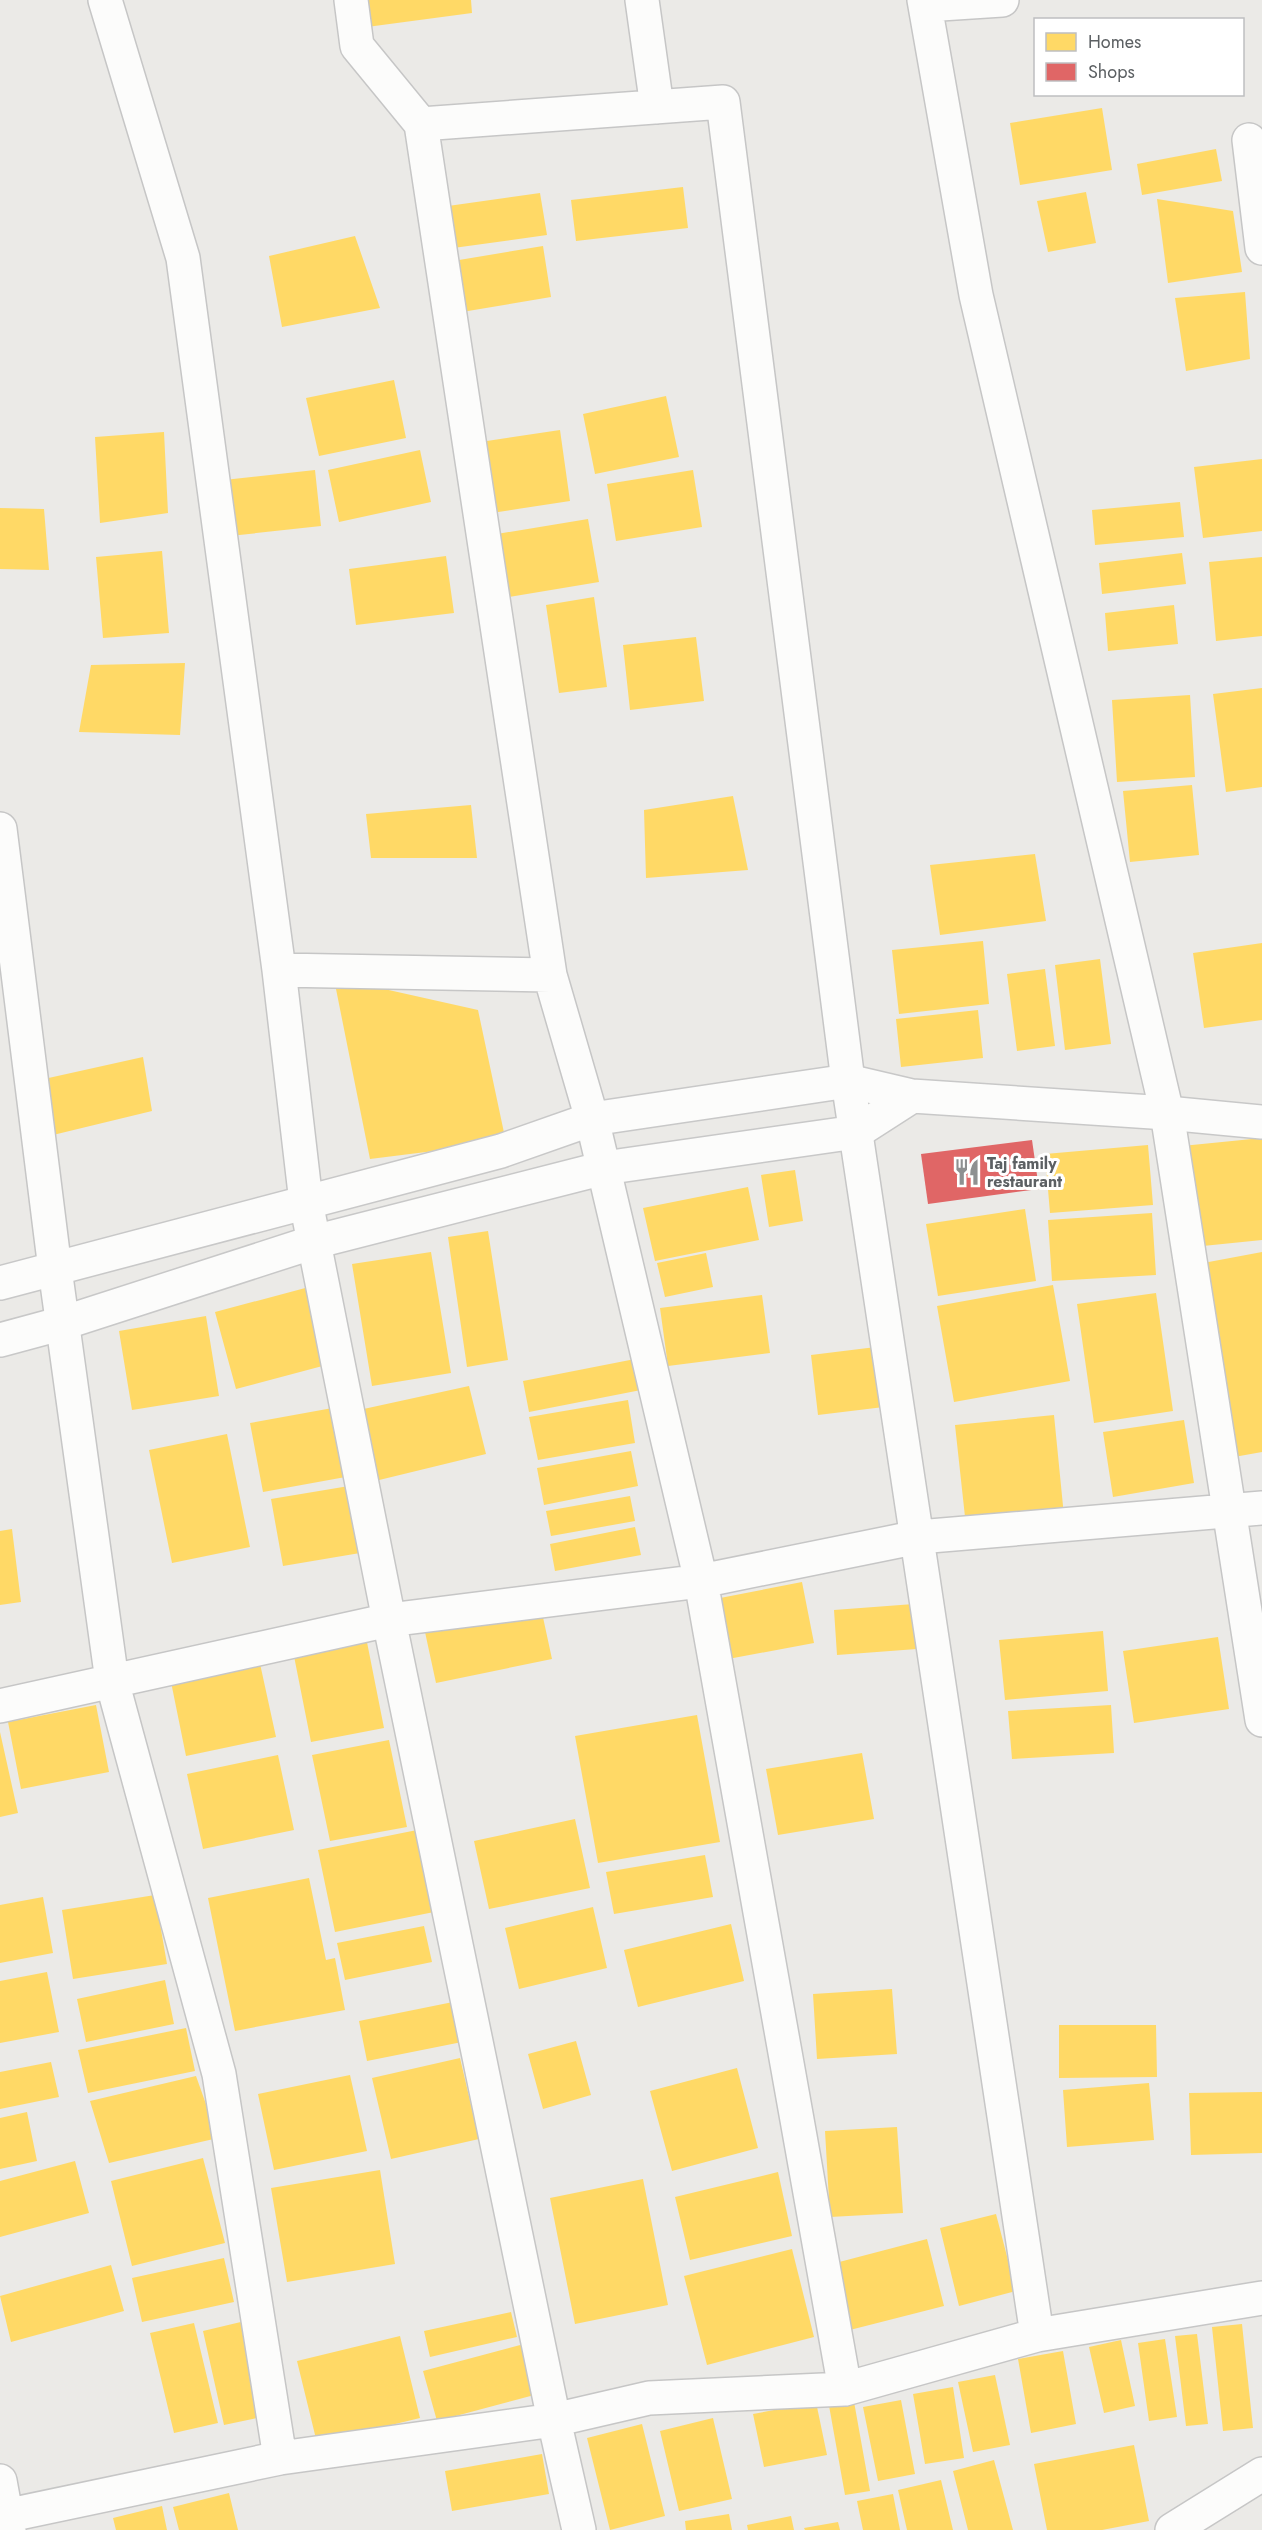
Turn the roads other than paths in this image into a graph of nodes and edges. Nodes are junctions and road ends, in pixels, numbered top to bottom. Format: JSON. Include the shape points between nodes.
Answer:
{"nodes":[{"id":1,"x":105,"y":0,"type":"edge"},
{"id":2,"x":351,"y":0,"type":"edge"},
{"id":3,"x":642,"y":0,"type":"edge"},
{"id":4,"x":1002,"y":0,"type":"edge"},
{"id":5,"x":924,"y":3,"type":"edge"},
{"id":6,"x":657,"y":106,"type":"junction"},
{"id":7,"x":421,"y":124,"type":"junction"},
{"id":8,"x":1249,"y":140,"type":"dead end"},
{"id":9,"x":1261,"y":239,"type":"edge"},
{"id":10,"x":0,"y":829,"type":"edge"},
{"id":11,"x":279,"y":970,"type":"junction"},
{"id":12,"x":550,"y":975,"type":"junction"},
{"id":13,"x":848,"y":1081,"type":"junction"},
{"id":14,"x":912,"y":1096,"type":"junction"},
{"id":15,"x":1167,"y":1113,"type":"junction"},
{"id":16,"x":592,"y":1119,"type":"junction"},
{"id":17,"x":1262,"y":1122,"type":"edge"},
{"id":18,"x":856,"y":1132,"type":"junction"},
{"id":19,"x":604,"y":1168,"type":"junction"},
{"id":20,"x":306,"y":1202,"type":"junction"},
{"id":21,"x":314,"y":1242,"type":"junction"},
{"id":22,"x":55,"y":1269,"type":"junction"},
{"id":23,"x":0,"y":1283,"type":"edge"},
{"id":24,"x":63,"y":1323,"type":"junction"},
{"id":25,"x":0,"y":1340,"type":"edge"},
{"id":26,"x":1246,"y":1509,"type":"edge"},
{"id":27,"x":918,"y":1537,"type":"junction"},
{"id":28,"x":700,"y":1581,"type":"junction"},
{"id":29,"x":389,"y":1620,"type":"junction"},
{"id":30,"x":112,"y":1681,"type":"junction"},
{"id":31,"x":0,"y":1706,"type":"edge"},
{"id":32,"x":1262,"y":1720,"type":"edge"},
{"id":33,"x":1262,"y":2298,"type":"edge"},
{"id":34,"x":1037,"y":2335,"type":"junction"},
{"id":35,"x":845,"y":2389,"type":"junction"},
{"id":36,"x":554,"y":2420,"type":"junction"},
{"id":37,"x":280,"y":2457,"type":"junction"},
{"id":38,"x":1262,"y":2474,"type":"edge"},
{"id":39,"x":0,"y":2481,"type":"edge"},
{"id":40,"x":6,"y":2521,"type":"edge"},
{"id":41,"x":579,"y":2530,"type":"edge"},
{"id":42,"x":1172,"y":2530,"type":"edge"}],
"edges":[{"from":1,"to":11,"type":"street","via":[[183,258]]},
{"from":2,"to":7,"type":"street","via":[[357,46]]},
{"from":3,"to":6,"type":"street"},
{"from":4,"to":5,"type":"street"},
{"from":5,"to":15,"type":"street","via":[[976,295]]},
{"from":6,"to":7,"type":"street"},
{"from":6,"to":13,"type":"street","via":[[723,102]]},
{"from":7,"to":12,"type":"street"},
{"from":8,"to":9,"type":"street"},
{"from":10,"to":22,"type":"street"},
{"from":11,"to":12,"type":"street"},
{"from":11,"to":20,"type":"street"},
{"from":12,"to":16,"type":"street"},
{"from":13,"to":14,"type":"street"},
{"from":13,"to":16,"type":"street"},
{"from":13,"to":18,"type":"street"},
{"from":14,"to":15,"type":"street"},
{"from":14,"to":18,"type":"street"},
{"from":15,"to":17,"type":"street"},
{"from":15,"to":26,"type":"street"},
{"from":16,"to":19,"type":"street"},
{"from":16,"to":20,"type":"street","via":[[501,1150]]},
{"from":18,"to":19,"type":"street"},
{"from":18,"to":27,"type":"street"},
{"from":19,"to":21,"type":"street"},
{"from":19,"to":28,"type":"street"},
{"from":20,"to":21,"type":"street"},
{"from":20,"to":22,"type":"street"},
{"from":21,"to":24,"type":"street"},
{"from":21,"to":29,"type":"street"},
{"from":22,"to":23,"type":"street"},
{"from":22,"to":24,"type":"street"},
{"from":24,"to":25,"type":"street"},
{"from":24,"to":30,"type":"street"},
{"from":26,"to":27,"type":"street"},
{"from":26,"to":32,"type":"street"},
{"from":27,"to":28,"type":"street"},
{"from":27,"to":34,"type":"street"},
{"from":28,"to":29,"type":"street"},
{"from":28,"to":35,"type":"street"},
{"from":29,"to":30,"type":"street"},
{"from":29,"to":36,"type":"street"},
{"from":30,"to":31,"type":"street"},
{"from":30,"to":37,"type":"street","via":[[219,2074]]},
{"from":33,"to":34,"type":"street"},
{"from":34,"to":35,"type":"street"},
{"from":35,"to":36,"type":"street","via":[[650,2398]]},
{"from":36,"to":37,"type":"street"},
{"from":36,"to":41,"type":"street"},
{"from":37,"to":40,"type":"street"},
{"from":38,"to":42,"type":"street"},
{"from":39,"to":40,"type":"street"}]}
